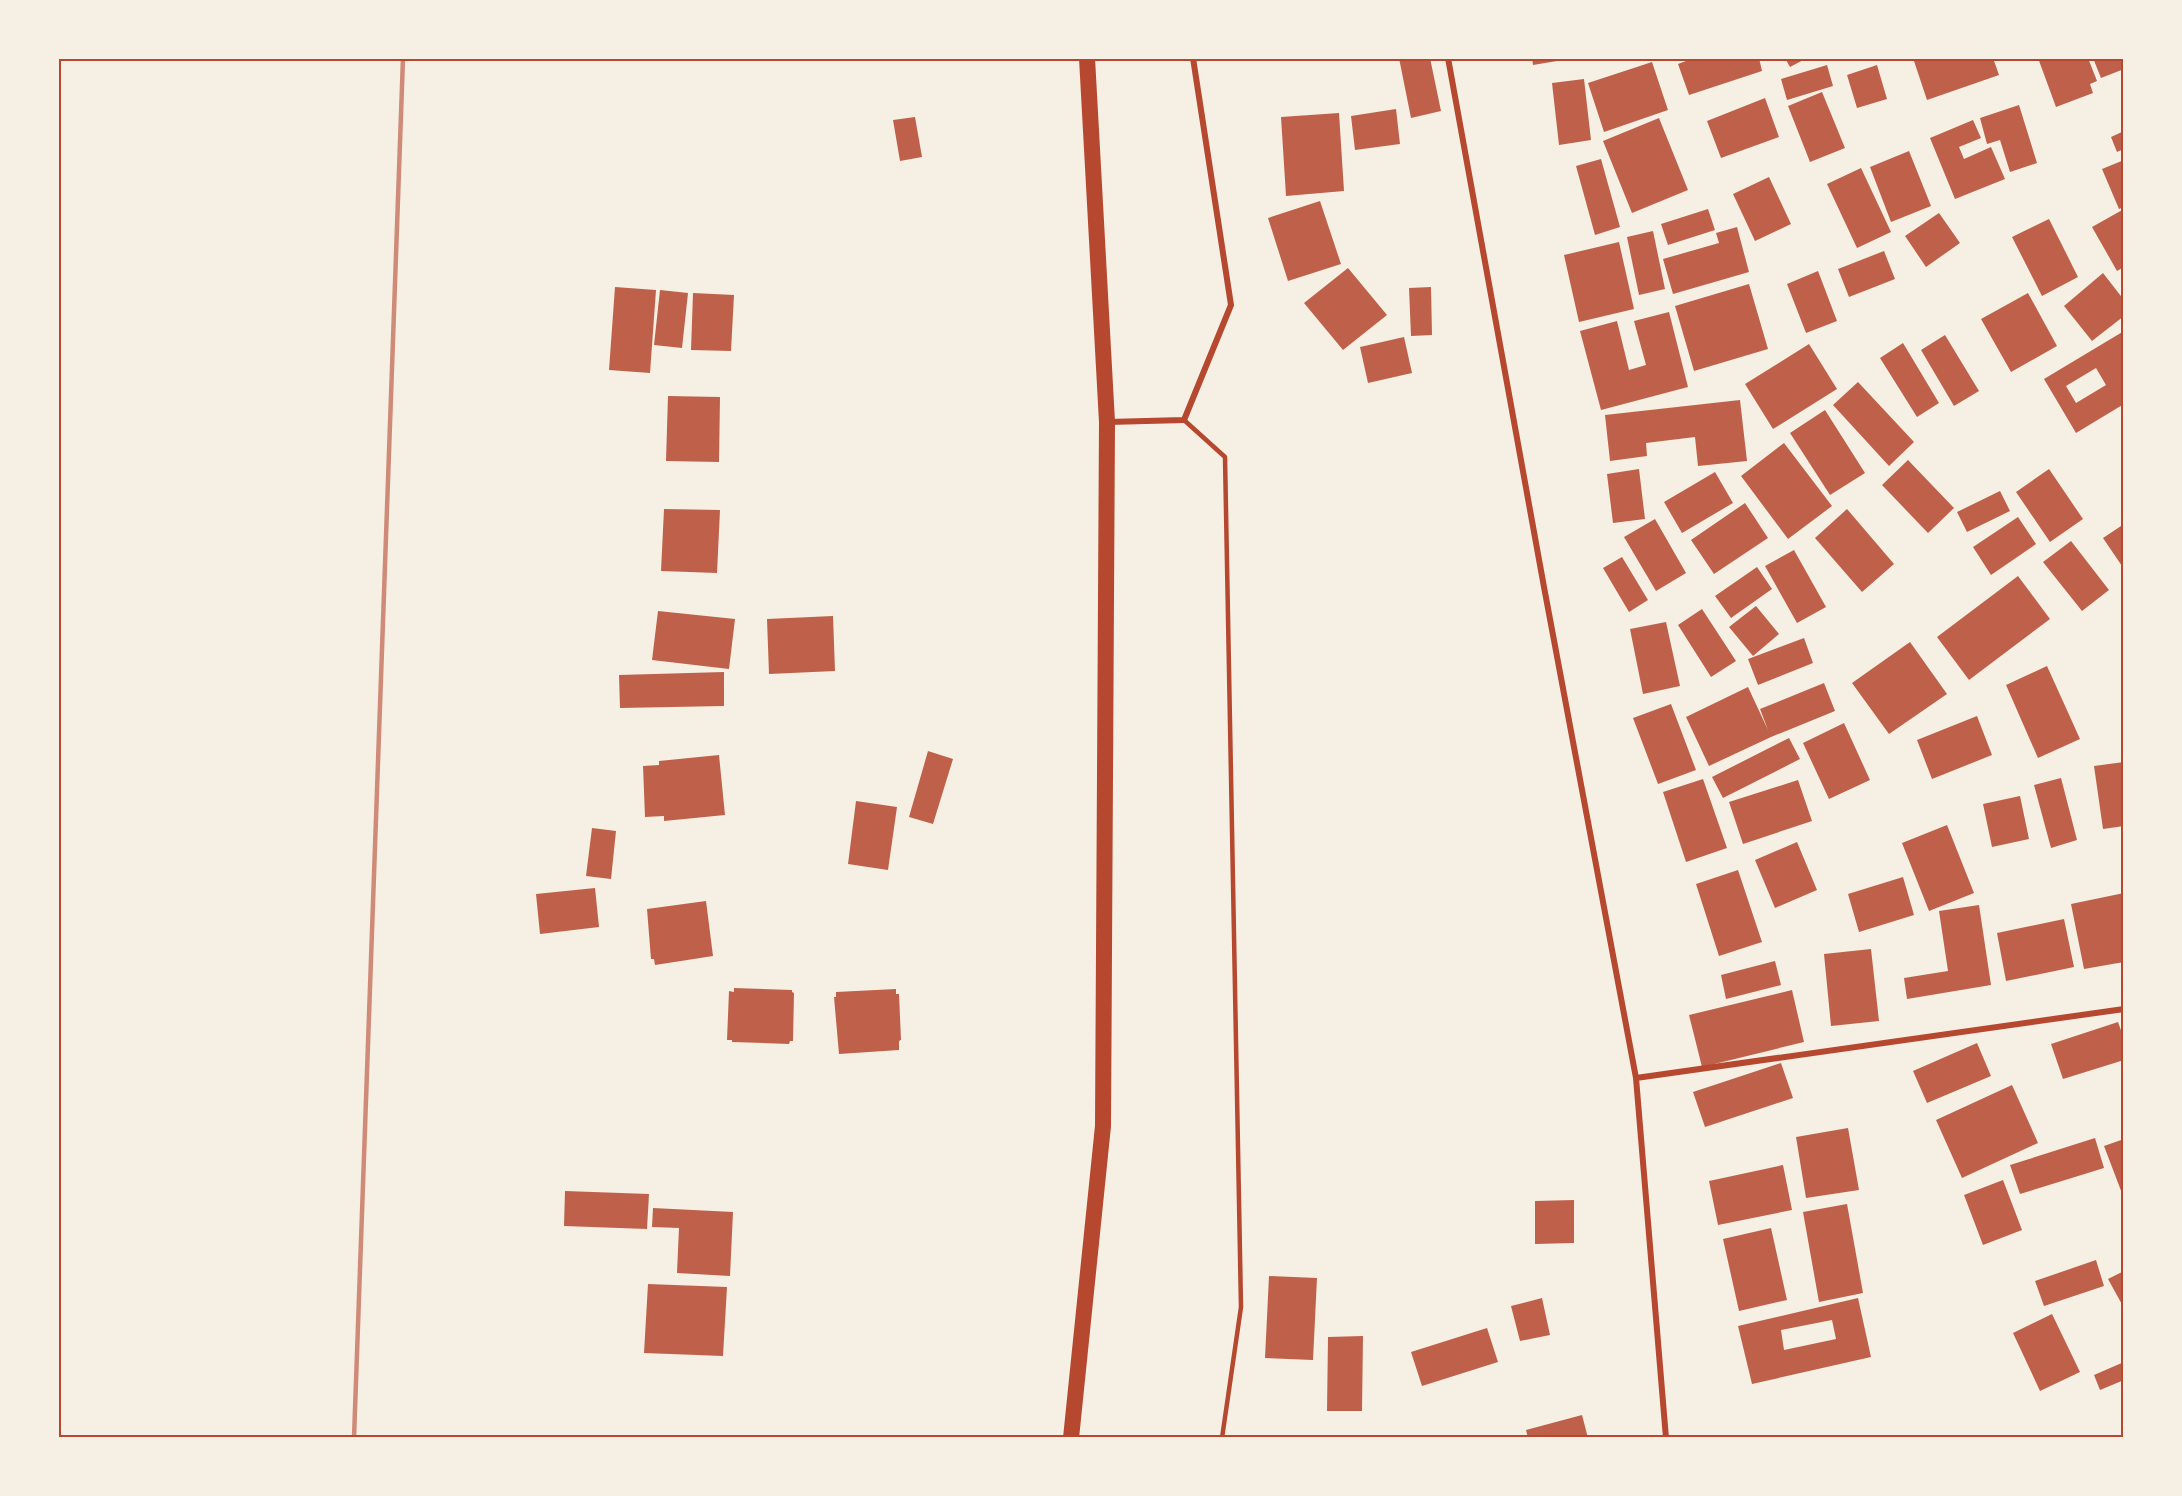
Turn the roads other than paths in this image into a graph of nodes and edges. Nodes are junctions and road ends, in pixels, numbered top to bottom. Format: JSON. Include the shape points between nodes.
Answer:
{"nodes":[{"id":1,"x":1087,"y":58,"type":"edge"},
{"id":2,"x":1193,"y":58,"type":"edge"},
{"id":3,"x":1448,"y":58,"type":"edge"},
{"id":4,"x":1184,"y":420,"type":"junction"},
{"id":5,"x":1107,"y":422,"type":"junction"},
{"id":6,"x":2124,"y":1009,"type":"edge"},
{"id":7,"x":1636,"y":1078,"type":"junction"},
{"id":8,"x":1071,"y":1437,"type":"edge"},
{"id":9,"x":1222,"y":1437,"type":"edge"},
{"id":10,"x":1666,"y":1437,"type":"edge"}],
"edges":[{"from":1,"to":5,"type":"highway"},
{"from":2,"to":4,"type":"street","via":[[1230,305]]},
{"from":3,"to":7,"type":"street"},
{"from":4,"to":5,"type":"street"},
{"from":4,"to":9,"type":"lane","via":[[1225,457],[1241,1307]]},
{"from":5,"to":8,"type":"highway","via":[[1103,1126]]},
{"from":6,"to":7,"type":"street"},
{"from":7,"to":10,"type":"street"}]}
